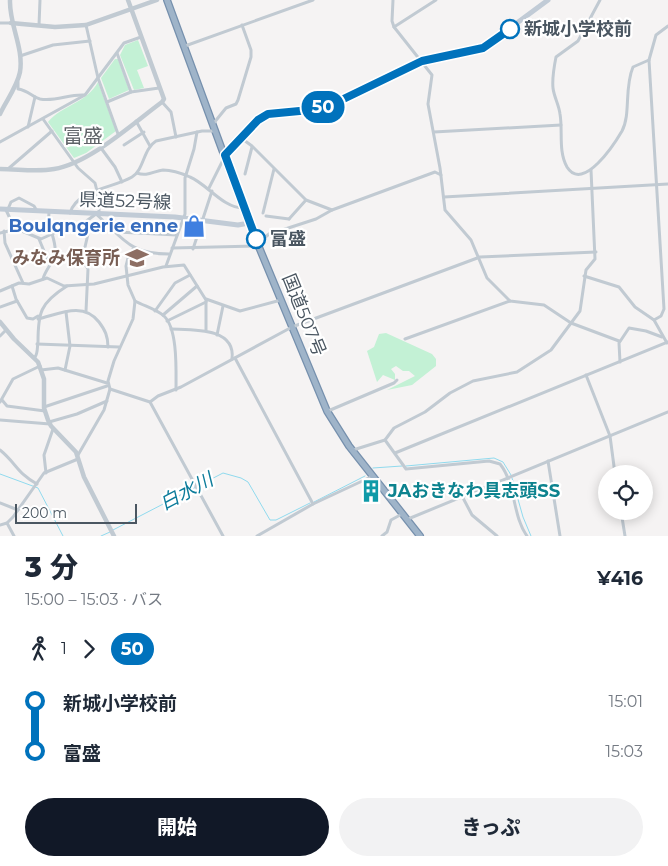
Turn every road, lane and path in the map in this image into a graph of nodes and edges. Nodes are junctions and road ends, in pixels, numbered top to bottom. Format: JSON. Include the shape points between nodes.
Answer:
{"nodes":[{"id":1,"x":10,"y":0,"type":"edge"},
{"id":2,"x":40,"y":0,"type":"edge"},
{"id":3,"x":128,"y":0,"type":"edge"},
{"id":4,"x":157,"y":0,"type":"edge"},
{"id":5,"x":167,"y":0,"type":"edge"},
{"id":6,"x":314,"y":0,"type":"edge"},
{"id":7,"x":393,"y":0,"type":"edge"},
{"id":8,"x":436,"y":0,"type":"edge"},
{"id":9,"x":548,"y":0,"type":"edge"},
{"id":10,"x":600,"y":0,"type":"edge"},
{"id":11,"x":131,"y":9,"type":"junction"},
{"id":12,"x":0,"y":23,"type":"edge"},
{"id":13,"x":11,"y":23,"type":"junction"},
{"id":14,"x":86,"y":25,"type":"junction"},
{"id":15,"x":242,"y":25,"type":"junction"},
{"id":16,"x":39,"y":26,"type":"junction"},
{"id":17,"x":668,"y":26,"type":"edge"},
{"id":18,"x":394,"y":27,"type":"junction"},
{"id":19,"x":141,"y":37,"type":"junction"},
{"id":20,"x":90,"y":41,"type":"junction"},
{"id":21,"x":184,"y":46,"type":"junction"},
{"id":22,"x":117,"y":52,"type":"junction"},
{"id":23,"x":20,"y":56,"type":"junction"},
{"id":24,"x":650,"y":60,"type":"junction"},
{"id":25,"x":422,"y":61,"type":"junction"},
{"id":26,"x":18,"y":78,"type":"junction"},
{"id":27,"x":98,"y":78,"type":"junction"},
{"id":28,"x":159,"y":88,"type":"junction"},
{"id":29,"x":131,"y":92,"type":"junction"},
{"id":30,"x":85,"y":95,"type":"junction"},
{"id":31,"x":36,"y":97,"type":"junction"},
{"id":32,"x":107,"y":102,"type":"junction"},
{"id":33,"x":162,"y":102,"type":"junction"},
{"id":34,"x":0,"y":114,"type":"edge"},
{"id":35,"x":43,"y":119,"type":"junction"},
{"id":36,"x":136,"y":121,"type":"junction"},
{"id":37,"x":213,"y":124,"type":"junction"},
{"id":38,"x":561,"y":125,"type":"junction"},
{"id":39,"x":28,"y":127,"type":"junction"},
{"id":40,"x":52,"y":131,"type":"junction"},
{"id":41,"x":216,"y":131,"type":"junction"},
{"id":42,"x":144,"y":132,"type":"junction"},
{"id":43,"x":197,"y":132,"type":"junction"},
{"id":44,"x":434,"y":132,"type":"junction"},
{"id":45,"x":118,"y":134,"type":"junction"},
{"id":46,"x":176,"y":137,"type":"junction"},
{"id":47,"x":241,"y":138,"type":"junction"},
{"id":48,"x":0,"y":142,"type":"edge"},
{"id":49,"x":124,"y":145,"type":"dead end"},
{"id":50,"x":150,"y":146,"type":"junction"},
{"id":51,"x":252,"y":146,"type":"junction"},
{"id":52,"x":101,"y":148,"type":"junction"},
{"id":53,"x":225,"y":155,"type":"junction"},
{"id":54,"x":76,"y":163,"type":"junction"},
{"id":55,"x":274,"y":168,"type":"junction"},
{"id":56,"x":0,"y":169,"type":"edge"},
{"id":57,"x":8,"y":169,"type":"junction"},
{"id":58,"x":591,"y":170,"type":"junction"},
{"id":59,"x":137,"y":173,"type":"junction"},
{"id":60,"x":245,"y":174,"type":"dead end"},
{"id":61,"x":185,"y":175,"type":"junction"},
{"id":62,"x":441,"y":175,"type":"junction"},
{"id":63,"x":122,"y":182,"type":"junction"},
{"id":64,"x":668,"y":184,"type":"edge"},
{"id":65,"x":657,"y":185,"type":"junction"},
{"id":66,"x":592,"y":188,"type":"junction"},
{"id":67,"x":211,"y":190,"type":"junction"},
{"id":68,"x":96,"y":191,"type":"junction"},
{"id":69,"x":444,"y":197,"type":"junction"},
{"id":70,"x":306,"y":200,"type":"junction"},
{"id":71,"x":244,"y":208,"type":"junction"},
{"id":72,"x":5,"y":210,"type":"edge"},
{"id":73,"x":332,"y":210,"type":"junction"},
{"id":74,"x":37,"y":212,"type":"junction"},
{"id":75,"x":48,"y":213,"type":"junction"},
{"id":76,"x":69,"y":214,"type":"junction"},
{"id":77,"x":97,"y":214,"type":"junction"},
{"id":78,"x":184,"y":217,"type":"junction"},
{"id":79,"x":289,"y":219,"type":"junction"},
{"id":80,"x":202,"y":220,"type":"junction"},
{"id":81,"x":249,"y":223,"type":"junction"},
{"id":82,"x":81,"y":225,"type":"junction"},
{"id":83,"x":293,"y":227,"type":"junction"},
{"id":84,"x":15,"y":229,"type":"junction"},
{"id":85,"x":2,"y":232,"type":"edge"},
{"id":86,"x":116,"y":232,"type":"junction"},
{"id":87,"x":52,"y":235,"type":"junction"},
{"id":88,"x":178,"y":235,"type":"junction"},
{"id":89,"x":39,"y":239,"type":"junction"},
{"id":90,"x":258,"y":245,"type":"junction"},
{"id":91,"x":134,"y":248,"type":"junction"},
{"id":92,"x":172,"y":248,"type":"junction"},
{"id":93,"x":193,"y":249,"type":"junction"},
{"id":94,"x":596,"y":252,"type":"junction"},
{"id":95,"x":169,"y":254,"type":"junction"},
{"id":96,"x":480,"y":257,"type":"junction"},
{"id":97,"x":50,"y":264,"type":"junction"},
{"id":98,"x":166,"y":266,"type":"junction"},
{"id":99,"x":190,"y":275,"type":"junction"},
{"id":100,"x":127,"y":276,"type":"junction"},
{"id":101,"x":584,"y":276,"type":"junction"},
{"id":102,"x":43,"y":279,"type":"junction"},
{"id":103,"x":23,"y":283,"type":"junction"},
{"id":104,"x":88,"y":284,"type":"junction"},
{"id":105,"x":12,"y":286,"type":"junction"},
{"id":106,"x":67,"y":286,"type":"junction"},
{"id":107,"x":197,"y":286,"type":"junction"},
{"id":108,"x":0,"y":291,"type":"edge"},
{"id":109,"x":202,"y":295,"type":"junction"},
{"id":110,"x":281,"y":300,"type":"junction"},
{"id":111,"x":17,"y":301,"type":"junction"},
{"id":112,"x":135,"y":301,"type":"junction"},
{"id":113,"x":510,"y":301,"type":"junction"},
{"id":114,"x":206,"y":302,"type":"junction"},
{"id":115,"x":223,"y":306,"type":"junction"},
{"id":116,"x":0,"y":307,"type":"edge"},
{"id":117,"x":86,"y":311,"type":"junction"},
{"id":118,"x":155,"y":311,"type":"junction"},
{"id":119,"x":66,"y":312,"type":"junction"},
{"id":120,"x":162,"y":315,"type":"junction"},
{"id":121,"x":38,"y":318,"type":"junction"},
{"id":122,"x":654,"y":320,"type":"junction"},
{"id":123,"x":168,"y":321,"type":"junction"},
{"id":124,"x":0,"y":322,"type":"edge"},
{"id":125,"x":571,"y":323,"type":"junction"},
{"id":126,"x":292,"y":327,"type":"junction"},
{"id":127,"x":172,"y":329,"type":"junction"},
{"id":128,"x":6,"y":330,"type":"junction"},
{"id":129,"x":206,"y":330,"type":"junction"},
{"id":130,"x":217,"y":335,"type":"junction"},
{"id":131,"x":0,"y":336,"type":"edge"},
{"id":132,"x":662,"y":337,"type":"junction"},
{"id":133,"x":405,"y":339,"type":"dead end"},
{"id":134,"x":620,"y":342,"type":"junction"},
{"id":135,"x":667,"y":342,"type":"edge"},
{"id":136,"x":38,"y":344,"type":"junction"},
{"id":137,"x":70,"y":346,"type":"junction"},
{"id":138,"x":108,"y":347,"type":"junction"},
{"id":139,"x":119,"y":347,"type":"junction"},
{"id":140,"x":34,"y":357,"type":"junction"},
{"id":141,"x":233,"y":359,"type":"junction"},
{"id":142,"x":620,"y":362,"type":"junction"},
{"id":143,"x":41,"y":368,"type":"junction"},
{"id":144,"x":65,"y":370,"type":"junction"},
{"id":145,"x":586,"y":375,"type":"junction"},
{"id":146,"x":397,"y":380,"type":"dead end"},
{"id":147,"x":108,"y":386,"type":"junction"},
{"id":148,"x":176,"y":390,"type":"junction"},
{"id":149,"x":1,"y":401,"type":"edge"},
{"id":150,"x":107,"y":401,"type":"junction"},
{"id":151,"x":150,"y":402,"type":"junction"},
{"id":152,"x":44,"y":409,"type":"junction"},
{"id":153,"x":327,"y":411,"type":"junction"},
{"id":154,"x":668,"y":412,"type":"edge"},
{"id":155,"x":0,"y":420,"type":"edge"},
{"id":156,"x":49,"y":423,"type":"junction"},
{"id":157,"x":53,"y":429,"type":"junction"},
{"id":158,"x":610,"y":436,"type":"junction"},
{"id":159,"x":385,"y":440,"type":"junction"},
{"id":160,"x":0,"y":450,"type":"edge"},
{"id":161,"x":352,"y":450,"type":"junction"},
{"id":162,"x":395,"y":453,"type":"junction"},
{"id":163,"x":78,"y":457,"type":"junction"},
{"id":164,"x":548,"y":461,"type":"junction"},
{"id":165,"x":615,"y":465,"type":"edge"},
{"id":166,"x":46,"y":473,"type":"junction"},
{"id":167,"x":373,"y":476,"type":"junction"},
{"id":168,"x":508,"y":478,"type":"junction"},
{"id":169,"x":37,"y":484,"type":"junction"},
{"id":170,"x":462,"y":496,"type":"junction"},
{"id":171,"x":0,"y":503,"type":"edge"},
{"id":172,"x":313,"y":504,"type":"junction"},
{"id":173,"x":18,"y":510,"type":"junction"},
{"id":174,"x":403,"y":514,"type":"junction"},
{"id":175,"x":407,"y":519,"type":"junction"},
{"id":176,"x":622,"y":520,"type":"edge"},
{"id":177,"x":7,"y":523,"type":"junction"},
{"id":178,"x":0,"y":525,"type":"edge"},
{"id":179,"x":14,"y":536,"type":"edge"},
{"id":180,"x":114,"y":536,"type":"edge"},
{"id":181,"x":223,"y":536,"type":"edge"},
{"id":182,"x":257,"y":536,"type":"edge"},
{"id":183,"x":382,"y":536,"type":"edge"},
{"id":184,"x":420,"y":536,"type":"edge"},
{"id":185,"x":497,"y":536,"type":"edge"},
{"id":186,"x":527,"y":536,"type":"edge"},
{"id":187,"x":560,"y":536,"type":"edge"},
{"id":188,"x":625,"y":536,"type":"edge"}],
"edges":[{"from":1,"to":13,"type":"street"},
{"from":2,"to":16,"type":"street"},
{"from":3,"to":11,"type":"street"},
{"from":4,"to":11,"type":"street"},
{"from":5,"to":21,"type":"highway","name":"国道507号"},
{"from":6,"to":15,"type":"street"},
{"from":7,"to":18,"type":"street"},
{"from":8,"to":18,"type":"street"},
{"from":9,"to":25,"type":"main road","via":[[483,48]]},
{"from":10,"to":38,"type":"street","via":[[578,41],[556,57],[554,88]]},
{"from":11,"to":14,"type":"street"},
{"from":11,"to":19,"type":"street"},
{"from":12,"to":13,"type":"street"},
{"from":13,"to":16,"type":"street"},
{"from":13,"to":23,"type":"street"},
{"from":14,"to":16,"type":"street"},
{"from":14,"to":20,"type":"street"},
{"from":15,"to":21,"type":"street"},
{"from":15,"to":37,"type":"street","via":[[251,57],[236,104],[226,108]]},
{"from":17,"to":24,"type":"street","via":[[656,36]]},
{"from":18,"to":25,"type":"street"},
{"from":19,"to":22,"type":"street","via":[[124,43]]},
{"from":19,"to":28,"type":"street"},
{"from":20,"to":23,"type":"street","via":[[53,45]]},
{"from":20,"to":27,"type":"street"},
{"from":21,"to":37,"type":"highway","name":"国道507号"},
{"from":22,"to":27,"type":"street"},
{"from":22,"to":29,"type":"street"},
{"from":23,"to":26,"type":"street"},
{"from":24,"to":58,"type":"street","via":[[633,67],[626,92],[626,122],[612,147]]},
{"from":24,"to":65,"type":"street"},
{"from":25,"to":44,"type":"street","via":[[432,75],[428,104]]},
{"from":25,"to":47,"type":"main road","via":[[331,105],[268,114]]},
{"from":26,"to":31,"type":"street","via":[[18,89]]},
{"from":26,"to":34,"type":"street"},
{"from":27,"to":30,"type":"street"},
{"from":27,"to":32,"type":"street"},
{"from":28,"to":29,"type":"street"},
{"from":28,"to":33,"type":"street","via":[[164,99]]},
{"from":29,"to":32,"type":"street"},
{"from":30,"to":31,"type":"street","via":[[51,100]]},
{"from":30,"to":35,"type":"street"},
{"from":31,"to":39,"type":"street"},
{"from":32,"to":45,"type":"street"},
{"from":33,"to":36,"type":"street"},
{"from":33,"to":46,"type":"street","via":[[171,112]]},
{"from":35,"to":39,"type":"street"},
{"from":35,"to":40,"type":"street"},
{"from":36,"to":42,"type":"street"},
{"from":36,"to":45,"type":"street"},
{"from":37,"to":41,"type":"highway","name":"国道507号"},
{"from":38,"to":44,"type":"street"},
{"from":38,"to":58,"type":"street","via":[[561,147],[567,167],[579,174]]},
{"from":39,"to":48,"type":"street"},
{"from":40,"to":54,"type":"street"},
{"from":40,"to":57,"type":"street"},
{"from":41,"to":43,"type":"street"},
{"from":41,"to":53,"type":"highway","name":"国道507号"},
{"from":42,"to":49,"type":"street"},
{"from":42,"to":50,"type":"street"},
{"from":43,"to":46,"type":"street"},
{"from":43,"to":61,"type":"street"},
{"from":44,"to":62,"type":"street"},
{"from":45,"to":52,"type":"street"},
{"from":46,"to":50,"type":"street","via":[[156,141]]},
{"from":47,"to":51,"type":"street"},
{"from":47,"to":53,"type":"main road"},
{"from":50,"to":59,"type":"street"},
{"from":51,"to":55,"type":"street"},
{"from":51,"to":60,"type":"street"},
{"from":52,"to":54,"type":"street"},
{"from":52,"to":63,"type":"street"},
{"from":53,"to":67,"type":"street"},
{"from":53,"to":71,"type":"highway","name":"国道507号"},
{"from":54,"to":57,"type":"street","via":[[46,170]]},
{"from":54,"to":68,"type":"street","via":[[94,183]]},
{"from":55,"to":70,"type":"street"},
{"from":55,"to":79,"type":"street","via":[[264,214]]},
{"from":56,"to":57,"type":"street"},
{"from":58,"to":66,"type":"street"},
{"from":59,"to":61,"type":"street","via":[[172,170]]},
{"from":59,"to":63,"type":"street"},
{"from":61,"to":67,"type":"street"},
{"from":61,"to":78,"type":"street"},
{"from":62,"to":69,"type":"street"},
{"from":62,"to":73,"type":"street","via":[[435,172]]},
{"from":63,"to":68,"type":"street"},
{"from":64,"to":65,"type":"street"},
{"from":65,"to":66,"type":"street"},
{"from":65,"to":122,"type":"street","via":[[664,309]]},
{"from":66,"to":69,"type":"street"},
{"from":66,"to":94,"type":"street"},
{"from":67,"to":71,"type":"street","via":[[233,207]]},
{"from":67,"to":80,"type":"street"},
{"from":68,"to":76,"type":"street","via":[[81,199]]},
{"from":68,"to":77,"type":"street","via":[[99,202]]},
{"from":69,"to":96,"type":"street","via":[[445,210],[471,240]]},
{"from":70,"to":73,"type":"street"},
{"from":70,"to":79,"type":"street"},
{"from":71,"to":81,"type":"highway","name":"国道507号"},
{"from":72,"to":74,"type":"main road","name":"県道52号線"},
{"from":72,"to":74,"type":"street","via":[[19,198],[34,206]]},
{"from":72,"to":84,"type":"street"},
{"from":73,"to":83,"type":"street"},
{"from":74,"to":75,"type":"main road","name":"県道52号線"},
{"from":75,"to":76,"type":"main road","name":"県道52号線"},
{"from":75,"to":87,"type":"street"},
{"from":76,"to":77,"type":"main road","name":"県道52号線"},
{"from":77,"to":78,"type":"main road","name":"県道52号線"},
{"from":77,"to":82,"type":"street"},
{"from":77,"to":86,"type":"street"},
{"from":78,"to":80,"type":"main road","name":"県道52号線"},
{"from":78,"to":88,"type":"street"},
{"from":79,"to":83,"type":"street"},
{"from":80,"to":81,"type":"main road","name":"県道52号線","via":[[238,225]]},
{"from":80,"to":93,"type":"street"},
{"from":81,"to":90,"type":"highway","name":"国道507号"},
{"from":82,"to":87,"type":"street","via":[[74,224]]},
{"from":82,"to":104,"type":"street","via":[[88,234],[82,260],[88,268]]},
{"from":83,"to":90,"type":"street","via":[[270,232]]},
{"from":84,"to":85,"type":"street"},
{"from":84,"to":89,"type":"street"},
{"from":85,"to":103,"type":"street"},
{"from":86,"to":88,"type":"street"},
{"from":86,"to":91,"type":"street"},
{"from":87,"to":89,"type":"street"},
{"from":87,"to":97,"type":"street","via":[[55,255]]},
{"from":88,"to":92,"type":"street"},
{"from":89,"to":97,"type":"street"},
{"from":90,"to":93,"type":"street"},
{"from":90,"to":110,"type":"highway","name":"国道507号"},
{"from":91,"to":95,"type":"street","via":[[146,253]]},
{"from":91,"to":100,"type":"street","via":[[127,260]]},
{"from":92,"to":93,"type":"street"},
{"from":92,"to":95,"type":"street"},
{"from":94,"to":96,"type":"street"},
{"from":94,"to":101,"type":"street"},
{"from":95,"to":98,"type":"street"},
{"from":96,"to":113,"type":"street","via":[[487,278]]},
{"from":96,"to":126,"type":"street"},
{"from":97,"to":102,"type":"street"},
{"from":98,"to":99,"type":"street","via":[[184,265]]},
{"from":98,"to":100,"type":"street"},
{"from":99,"to":107,"type":"street"},
{"from":99,"to":118,"type":"street","via":[[176,283]]},
{"from":100,"to":104,"type":"street"},
{"from":100,"to":112,"type":"street"},
{"from":101,"to":122,"type":"street","via":[[619,287],[635,307]]},
{"from":101,"to":125,"type":"street","via":[[581,308]]},
{"from":102,"to":103,"type":"street"},
{"from":102,"to":106,"type":"street"},
{"from":103,"to":105,"type":"street"},
{"from":104,"to":106,"type":"street"},
{"from":104,"to":117,"type":"street"},
{"from":105,"to":108,"type":"street"},
{"from":105,"to":111,"type":"street"},
{"from":106,"to":121,"type":"street","via":[[48,302]]},
{"from":107,"to":109,"type":"street"},
{"from":107,"to":120,"type":"street"},
{"from":109,"to":114,"type":"street"},
{"from":109,"to":115,"type":"street"},
{"from":110,"to":115,"type":"street","via":[[246,311]]},
{"from":110,"to":126,"type":"highway","name":"国道507号"},
{"from":111,"to":116,"type":"street"},
{"from":111,"to":121,"type":"street","via":[[28,319]]},
{"from":112,"to":118,"type":"street"},
{"from":112,"to":139,"type":"street","via":[[133,319]]},
{"from":113,"to":125,"type":"street","via":[[544,305]]},
{"from":113,"to":133,"type":"street"},
{"from":114,"to":123,"type":"street"},
{"from":114,"to":129,"type":"street"},
{"from":115,"to":130,"type":"street"},
{"from":117,"to":119,"type":"street"},
{"from":117,"to":138,"type":"street","via":[[104,330]]},
{"from":118,"to":120,"type":"street"},
{"from":119,"to":121,"type":"street"},
{"from":119,"to":137,"type":"street"},
{"from":120,"to":123,"type":"street"},
{"from":121,"to":136,"type":"street"},
{"from":122,"to":132,"type":"street"},
{"from":123,"to":127,"type":"street"},
{"from":124,"to":128,"type":"street"},
{"from":125,"to":134,"type":"street"},
{"from":125,"to":159,"type":"street","via":[[551,350],[531,364],[517,372],[474,381],[450,393],[425,412],[394,428]]},
{"from":126,"to":141,"type":"street"},
{"from":126,"to":153,"type":"highway","name":"国道507号"},
{"from":127,"to":129,"type":"street"},
{"from":127,"to":148,"type":"street"},
{"from":128,"to":131,"type":"street"},
{"from":128,"to":140,"type":"street"},
{"from":129,"to":130,"type":"street"},
{"from":130,"to":141,"type":"street","via":[[232,348]]},
{"from":132,"to":134,"type":"street","via":[[631,328]]},
{"from":132,"to":135,"type":"street"},
{"from":134,"to":142,"type":"street"},
{"from":135,"to":142,"type":"street"},
{"from":136,"to":137,"type":"street"},
{"from":136,"to":140,"type":"street"},
{"from":137,"to":138,"type":"street"},
{"from":137,"to":144,"type":"street"},
{"from":138,"to":139,"type":"street"},
{"from":139,"to":147,"type":"street"},
{"from":140,"to":143,"type":"street"},
{"from":141,"to":148,"type":"street"},
{"from":141,"to":172,"type":"street"},
{"from":142,"to":145,"type":"street"},
{"from":143,"to":144,"type":"street"},
{"from":143,"to":149,"type":"street","via":[[13,379]]},
{"from":143,"to":152,"type":"street"},
{"from":144,"to":147,"type":"street"},
{"from":145,"to":158,"type":"street"},
{"from":145,"to":162,"type":"street"},
{"from":146,"to":153,"type":"street"},
{"from":147,"to":150,"type":"street"},
{"from":147,"to":151,"type":"street"},
{"from":147,"to":152,"type":"street"},
{"from":148,"to":151,"type":"street"},
{"from":149,"to":152,"type":"street","via":[[7,406]]},
{"from":150,"to":156,"type":"street"},
{"from":150,"to":163,"type":"street"},
{"from":151,"to":181,"type":"street"},
{"from":152,"to":156,"type":"street"},
{"from":153,"to":161,"type":"highway","name":"国道507号"},
{"from":154,"to":158,"type":"street"},
{"from":155,"to":156,"type":"street"},
{"from":156,"to":157,"type":"street"},
{"from":157,"to":163,"type":"street"},
{"from":157,"to":166,"type":"street","via":[[45,452]]},
{"from":158,"to":164,"type":"street"},
{"from":158,"to":165,"type":"street"},
{"from":159,"to":161,"type":"street"},
{"from":159,"to":162,"type":"street"},
{"from":160,"to":169,"type":"street","via":[[19,472]]},
{"from":161,"to":167,"type":"highway","name":"国道507号"},
{"from":162,"to":168,"type":"street","via":[[406,470],[489,461],[500,464]]},
{"from":163,"to":166,"type":"street"},
{"from":163,"to":180,"type":"street","via":[[84,477]]},
{"from":164,"to":168,"type":"street"},
{"from":164,"to":187,"type":"street"},
{"from":166,"to":169,"type":"street"},
{"from":167,"to":172,"type":"street"},
{"from":167,"to":174,"type":"highway","name":"国道507号"},
{"from":168,"to":170,"type":"street"},
{"from":168,"to":186,"type":"street"},
{"from":169,"to":173,"type":"street"},
{"from":170,"to":175,"type":"street"},
{"from":170,"to":185,"type":"street","via":[[472,515]]},
{"from":171,"to":173,"type":"street"},
{"from":172,"to":182,"type":"street"},
{"from":173,"to":177,"type":"street"},
{"from":174,"to":175,"type":"highway","name":"国道507号"},
{"from":174,"to":183,"type":"street","via":[[391,520]]},
{"from":175,"to":184,"type":"highway","name":"国道507号"},
{"from":176,"to":188,"type":"street"},
{"from":177,"to":178,"type":"street"},
{"from":177,"to":179,"type":"street"}]}
